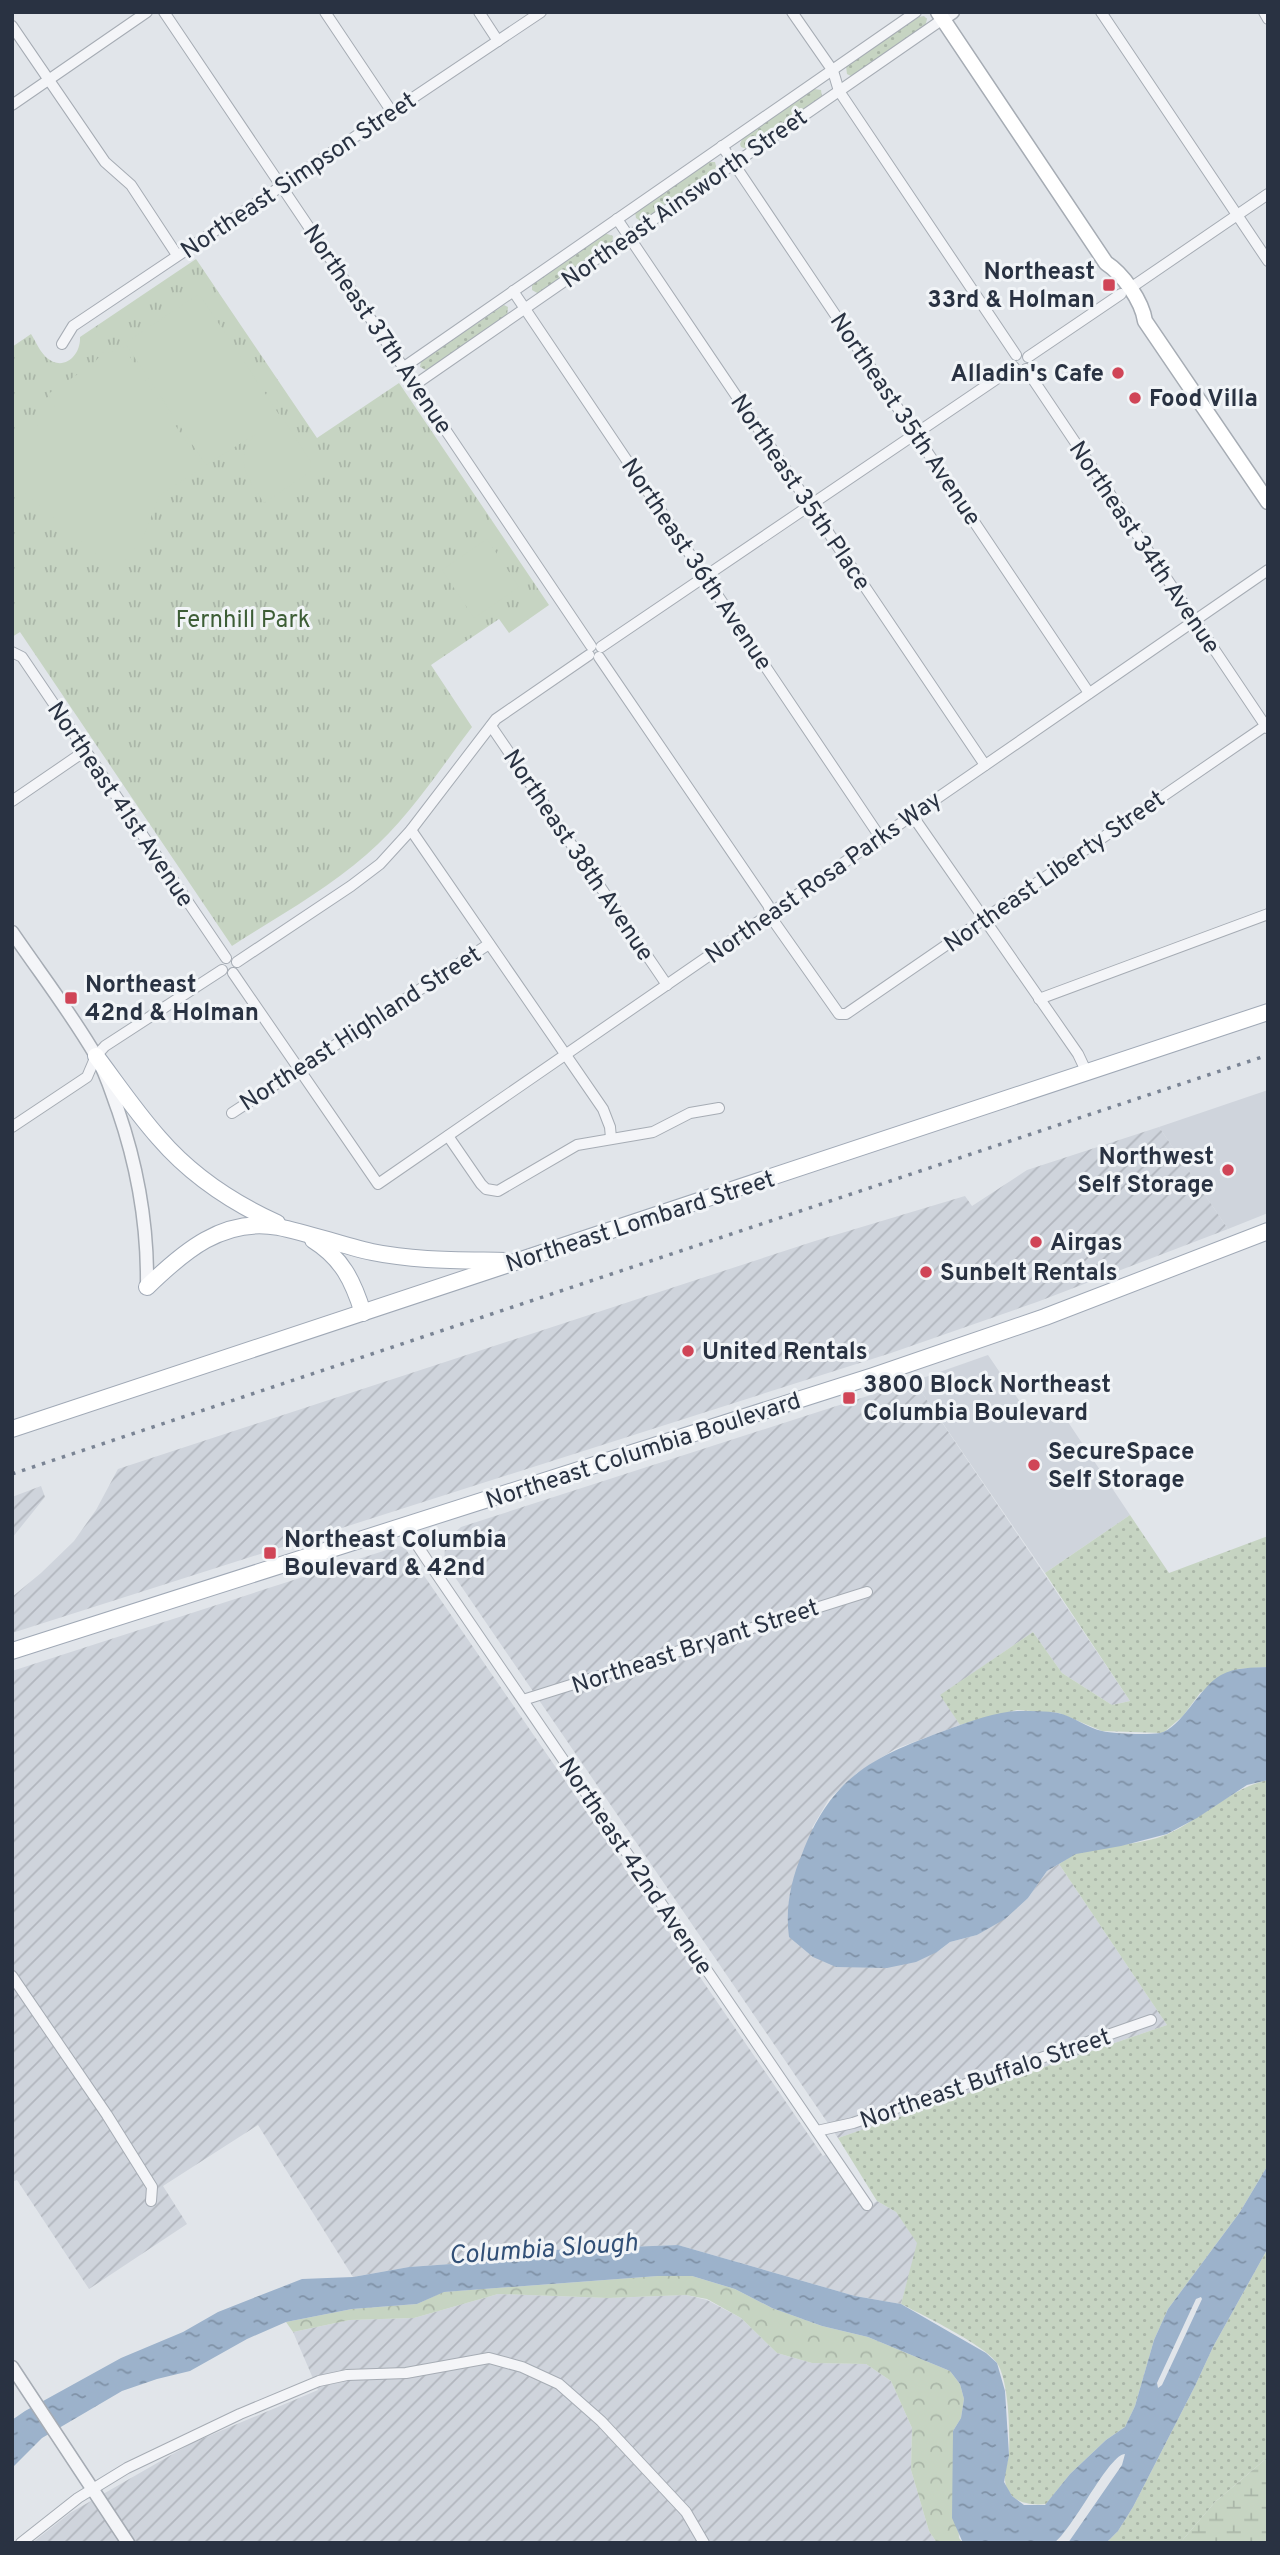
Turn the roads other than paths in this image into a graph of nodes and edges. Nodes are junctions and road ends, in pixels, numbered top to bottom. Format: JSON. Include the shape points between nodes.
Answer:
{"nodes":[{"id":1,"x":147,"y":12,"type":"edge"},
{"id":2,"x":164,"y":12,"type":"edge"},
{"id":3,"x":325,"y":12,"type":"edge"},
{"id":4,"x":479,"y":12,"type":"edge"},
{"id":5,"x":541,"y":12,"type":"edge"},
{"id":6,"x":792,"y":12,"type":"edge"},
{"id":7,"x":916,"y":12,"type":"edge"},
{"id":8,"x":1101,"y":12,"type":"edge"},
{"id":9,"x":1264,"y":12,"type":"edge"},
{"id":10,"x":945,"y":15,"type":"edge"},
{"id":11,"x":1268,"y":19,"type":"edge"},
{"id":12,"x":12,"y":26,"type":"edge"},
{"id":13,"x":498,"y":41,"type":"junction"},
{"id":14,"x":832,"y":71,"type":"junction"},
{"id":15,"x":48,"y":80,"type":"junction"},
{"id":16,"x":839,"y":91,"type":"junction"},
{"id":17,"x":12,"y":105,"type":"edge"},
{"id":18,"x":393,"y":112,"type":"junction"},
{"id":19,"x":722,"y":146,"type":"junction"},
{"id":20,"x":734,"y":163,"type":"junction"},
{"id":21,"x":282,"y":187,"type":"junction"},
{"id":22,"x":1268,"y":194,"type":"edge"},
{"id":23,"x":1237,"y":215,"type":"junction"},
{"id":24,"x":617,"y":219,"type":"junction"},
{"id":25,"x":629,"y":236,"type":"junction"},
{"id":26,"x":177,"y":255,"type":"junction"},
{"id":27,"x":1268,"y":261,"type":"edge"},
{"id":28,"x":513,"y":291,"type":"junction"},
{"id":29,"x":1125,"y":291,"type":"junction"},
{"id":30,"x":525,"y":309,"type":"junction"},
{"id":31,"x":62,"y":344,"type":"dead end"},
{"id":32,"x":1016,"y":355,"type":"junction"},
{"id":33,"x":1028,"y":358,"type":"junction"},
{"id":34,"x":404,"y":367,"type":"junction"},
{"id":35,"x":1014,"y":367,"type":"junction"},
{"id":36,"x":1026,"y":369,"type":"junction"},
{"id":37,"x":416,"y":384,"type":"junction"},
{"id":38,"x":916,"y":434,"type":"junction"},
{"id":39,"x":1268,"y":502,"type":"edge"},
{"id":40,"x":810,"y":505,"type":"junction"},
{"id":41,"x":1268,"y":570,"type":"edge"},
{"id":42,"x":705,"y":577,"type":"junction"},
{"id":43,"x":1195,"y":621,"type":"junction"},
{"id":44,"x":13,"y":651,"type":"edge"},
{"id":45,"x":595,"y":651,"type":"junction"},
{"id":46,"x":1089,"y":693,"type":"junction"},
{"id":47,"x":491,"y":726,"type":"junction"},
{"id":48,"x":1267,"y":726,"type":"edge"},
{"id":49,"x":85,"y":751,"type":"junction"},
{"id":50,"x":985,"y":765,"type":"junction"},
{"id":51,"x":12,"y":801,"type":"edge"},
{"id":52,"x":912,"y":815,"type":"junction"},
{"id":53,"x":411,"y":830,"type":"junction"},
{"id":54,"x":880,"y":837,"type":"junction"},
{"id":55,"x":771,"y":912,"type":"junction"},
{"id":56,"x":1268,"y":914,"type":"edge"},
{"id":57,"x":984,"y":919,"type":"junction"},
{"id":58,"x":12,"y":932,"type":"edge"},
{"id":59,"x":489,"y":944,"type":"junction"},
{"id":60,"x":231,"y":960,"type":"junction"},
{"id":61,"x":222,"y":970,"type":"junction"},
{"id":62,"x":233,"y":973,"type":"junction"},
{"id":63,"x":667,"y":985,"type":"junction"},
{"id":64,"x":1039,"y":999,"type":"junction"},
{"id":65,"x":1268,"y":1012,"type":"edge"},
{"id":66,"x":839,"y":1014,"type":"joint"},
{"id":67,"x":566,"y":1055,"type":"junction"},
{"id":68,"x":96,"y":1056,"type":"junction"},
{"id":69,"x":299,"y":1069,"type":"junction"},
{"id":70,"x":1087,"y":1073,"type":"junction"},
{"id":71,"x":719,"y":1108,"type":"dead end"},
{"id":72,"x":232,"y":1113,"type":"dead end"},
{"id":73,"x":12,"y":1127,"type":"edge"},
{"id":74,"x":448,"y":1136,"type":"junction"},
{"id":75,"x":611,"y":1138,"type":"junction"},
{"id":76,"x":293,"y":1231,"type":"junction"},
{"id":77,"x":1268,"y":1231,"type":"edge"},
{"id":78,"x":518,"y":1261,"type":"junction"},
{"id":79,"x":147,"y":1287,"type":"joint"},
{"id":80,"x":363,"y":1313,"type":"junction"},
{"id":81,"x":12,"y":1429,"type":"edge"},
{"id":82,"x":407,"y":1525,"type":"junction"},
{"id":83,"x":867,"y":1592,"type":"dead end"},
{"id":84,"x":12,"y":1651,"type":"edge"},
{"id":85,"x":523,"y":1700,"type":"junction"},
{"id":86,"x":12,"y":1976,"type":"edge"},
{"id":87,"x":1152,"y":2020,"type":"dead end"},
{"id":88,"x":817,"y":2131,"type":"junction"},
{"id":89,"x":151,"y":2201,"type":"dead end"},
{"id":90,"x":867,"y":2205,"type":"dead end"},
{"id":91,"x":12,"y":2367,"type":"edge"},
{"id":92,"x":92,"y":2488,"type":"junction"},
{"id":93,"x":21,"y":2543,"type":"edge"},
{"id":94,"x":128,"y":2543,"type":"edge"},
{"id":95,"x":704,"y":2543,"type":"edge"}],
"edges":[{"from":1,"to":15,"type":"street"},
{"from":2,"to":21,"type":"street","name":"Northeast 37th Avenue"},
{"from":3,"to":18,"type":"street"},
{"from":4,"to":13,"type":"street"},
{"from":5,"to":13,"type":"street","name":"Northeast Simpson Street"},
{"from":6,"to":14,"type":"street"},
{"from":7,"to":14,"type":"street","name":"Northeast Ainsworth Street"},
{"from":8,"to":23,"type":"street"},
{"from":9,"to":11,"type":"street"},
{"from":10,"to":16,"type":"street","name":"Northeast Ainsworth Street"},
{"from":10,"to":29,"type":"main road","via":[[1106,263],[1116,269]]},
{"from":12,"to":15,"type":"street"},
{"from":13,"to":18,"type":"street","name":"Northeast Simpson Street"},
{"from":14,"to":16,"type":"street"},
{"from":14,"to":19,"type":"street","name":"Northeast Ainsworth Street"},
{"from":15,"to":17,"type":"street"},
{"from":15,"to":26,"type":"street","via":[[105,162],[131,185]]},
{"from":16,"to":20,"type":"street","name":"Northeast Ainsworth Street"},
{"from":16,"to":32,"type":"street"},
{"from":18,"to":21,"type":"street","name":"Northeast Simpson Street"},
{"from":19,"to":20,"type":"street","name":"Northeast 35th Avenue"},
{"from":19,"to":24,"type":"street","name":"Northeast Ainsworth Street"},
{"from":20,"to":25,"type":"street","name":"Northeast Ainsworth Street"},
{"from":20,"to":38,"type":"street","name":"Northeast 35th Avenue"},
{"from":21,"to":26,"type":"street","name":"Northeast Simpson Street"},
{"from":21,"to":34,"type":"street","name":"Northeast 37th Avenue"},
{"from":22,"to":23,"type":"street"},
{"from":23,"to":27,"type":"street"},
{"from":23,"to":29,"type":"street"},
{"from":24,"to":25,"type":"street","name":"Northeast 35th Place"},
{"from":24,"to":28,"type":"street","name":"Northeast Ainsworth Street"},
{"from":25,"to":30,"type":"street","name":"Northeast Ainsworth Street"},
{"from":25,"to":40,"type":"street","name":"Northeast 35th Place"},
{"from":26,"to":31,"type":"street","name":"Northeast Simpson Street","via":[[73,326]]},
{"from":28,"to":30,"type":"street","name":"Northeast 36th Avenue"},
{"from":28,"to":34,"type":"street","name":"Northeast Ainsworth Street"},
{"from":29,"to":33,"type":"street"},
{"from":29,"to":39,"type":"main road","via":[[1143,310],[1145,321]]},
{"from":30,"to":37,"type":"street","name":"Northeast Ainsworth Street"},
{"from":30,"to":42,"type":"street","name":"Northeast 36th Avenue"},
{"from":32,"to":33,"type":"street"},
{"from":32,"to":35,"type":"street"},
{"from":33,"to":36,"type":"street"},
{"from":34,"to":37,"type":"street","name":"Northeast 37th Avenue"},
{"from":35,"to":36,"type":"street"},
{"from":35,"to":38,"type":"street"},
{"from":36,"to":43,"type":"street","name":"Northeast 34th Avenue"},
{"from":37,"to":45,"type":"street","name":"Northeast 37th Avenue"},
{"from":38,"to":40,"type":"street"},
{"from":38,"to":46,"type":"street","name":"Northeast 35th Avenue"},
{"from":40,"to":42,"type":"street"},
{"from":40,"to":50,"type":"street","name":"Northeast 35th Place"},
{"from":41,"to":43,"type":"street","name":"Northeast Rosa Parks Way"},
{"from":42,"to":45,"type":"street"},
{"from":42,"to":54,"type":"street","name":"Northeast 36th Avenue"},
{"from":43,"to":46,"type":"street","name":"Northeast Rosa Parks Way"},
{"from":43,"to":48,"type":"street","name":"Northeast 34th Avenue"},
{"from":44,"to":49,"type":"street","name":"Northeast 41st Avenue","via":[[22,657]]},
{"from":45,"to":47,"type":"street"},
{"from":45,"to":55,"type":"street","name":"Northeast 37th Avenue"},
{"from":46,"to":50,"type":"street","name":"Northeast Rosa Parks Way"},
{"from":47,"to":53,"type":"street"},
{"from":47,"to":63,"type":"street","name":"Northeast 38th Avenue"},
{"from":48,"to":57,"type":"street","name":"Northeast Liberty Street"},
{"from":49,"to":51,"type":"street"},
{"from":49,"to":60,"type":"street","name":"Northeast 41st Avenue"},
{"from":50,"to":52,"type":"street","name":"Northeast Rosa Parks Way"},
{"from":52,"to":54,"type":"street","name":"Northeast Rosa Parks Way"},
{"from":52,"to":57,"type":"street"},
{"from":53,"to":59,"type":"street"},
{"from":53,"to":60,"type":"street","via":[[368,874]]},
{"from":54,"to":55,"type":"street","name":"Northeast Rosa Parks Way"},
{"from":55,"to":63,"type":"street","name":"Northeast Rosa Parks Way"},
{"from":55,"to":66,"type":"street","name":"Northeast 37th Avenue"},
{"from":56,"to":64,"type":"street"},
{"from":57,"to":64,"type":"street"},
{"from":57,"to":66,"type":"street","name":"Northeast Liberty Street","via":[[846,1014]]},
{"from":58,"to":68,"type":"street"},
{"from":59,"to":67,"type":"street"},
{"from":59,"to":69,"type":"street","name":"Northeast Highland Street"},
{"from":60,"to":61,"type":"street","via":[[222,963]]},
{"from":60,"to":62,"type":"street","via":[[237,968]]},
{"from":61,"to":62,"type":"street"},
{"from":61,"to":68,"type":"street"},
{"from":62,"to":69,"type":"street"},
{"from":63,"to":67,"type":"street","name":"Northeast Rosa Parks Way"},
{"from":64,"to":70,"type":"street"},
{"from":65,"to":70,"type":"main road","name":"Northeast Lombard Street"},
{"from":67,"to":74,"type":"street","name":"Northeast Rosa Parks Way"},
{"from":67,"to":75,"type":"street","via":[[608,1118]]},
{"from":68,"to":73,"type":"street","via":[[87,1077]]},
{"from":68,"to":76,"type":"main road","via":[[154,1132],[191,1168],[241,1204]]},
{"from":68,"to":79,"type":"street","via":[[111,1088],[138,1180],[145,1217]]},
{"from":69,"to":72,"type":"street","name":"Northeast Highland Street"},
{"from":69,"to":74,"type":"street","name":"Northeast Rosa Parks Way","via":[[378,1184]]},
{"from":70,"to":78,"type":"main road","name":"Northeast Lombard Street"},
{"from":71,"to":75,"type":"street","via":[[690,1113],[653,1132]]},
{"from":74,"to":75,"type":"street","via":[[481,1184],[498,1191],[566,1150]]},
{"from":76,"to":78,"type":"main road","via":[[374,1252]]},
{"from":76,"to":79,"type":"main road","via":[[261,1225],[219,1233],[182,1255]]},
{"from":76,"to":80,"type":"main road","via":[[317,1242],[340,1262]]},
{"from":77,"to":82,"type":"main road","name":"Northeast Columbia Boulevard","via":[[953,1349]]},
{"from":78,"to":80,"type":"main road","name":"Northeast Lombard Street"},
{"from":80,"to":81,"type":"main road","name":"Northeast Lombard Street"},
{"from":82,"to":84,"type":"main road","name":"Northeast Columbia Boulevard"},
{"from":82,"to":85,"type":"street","name":"Northeast 42nd Avenue"},
{"from":83,"to":85,"type":"street","name":"Northeast Bryant Street"},
{"from":85,"to":88,"type":"street","name":"Northeast 42nd Avenue"},
{"from":86,"to":89,"type":"street","via":[[152,2187]]},
{"from":87,"to":88,"type":"street","name":"Northeast Buffalo Street","via":[[853,2123]]},
{"from":88,"to":90,"type":"street","name":"Northeast 42nd Avenue"},
{"from":91,"to":92,"type":"street"},
{"from":92,"to":93,"type":"street"},
{"from":92,"to":94,"type":"street"},
{"from":92,"to":95,"type":"street","via":[[199,2433],[319,2381],[406,2373],[489,2358],[559,2384],[601,2421],[686,2512]]}]}
